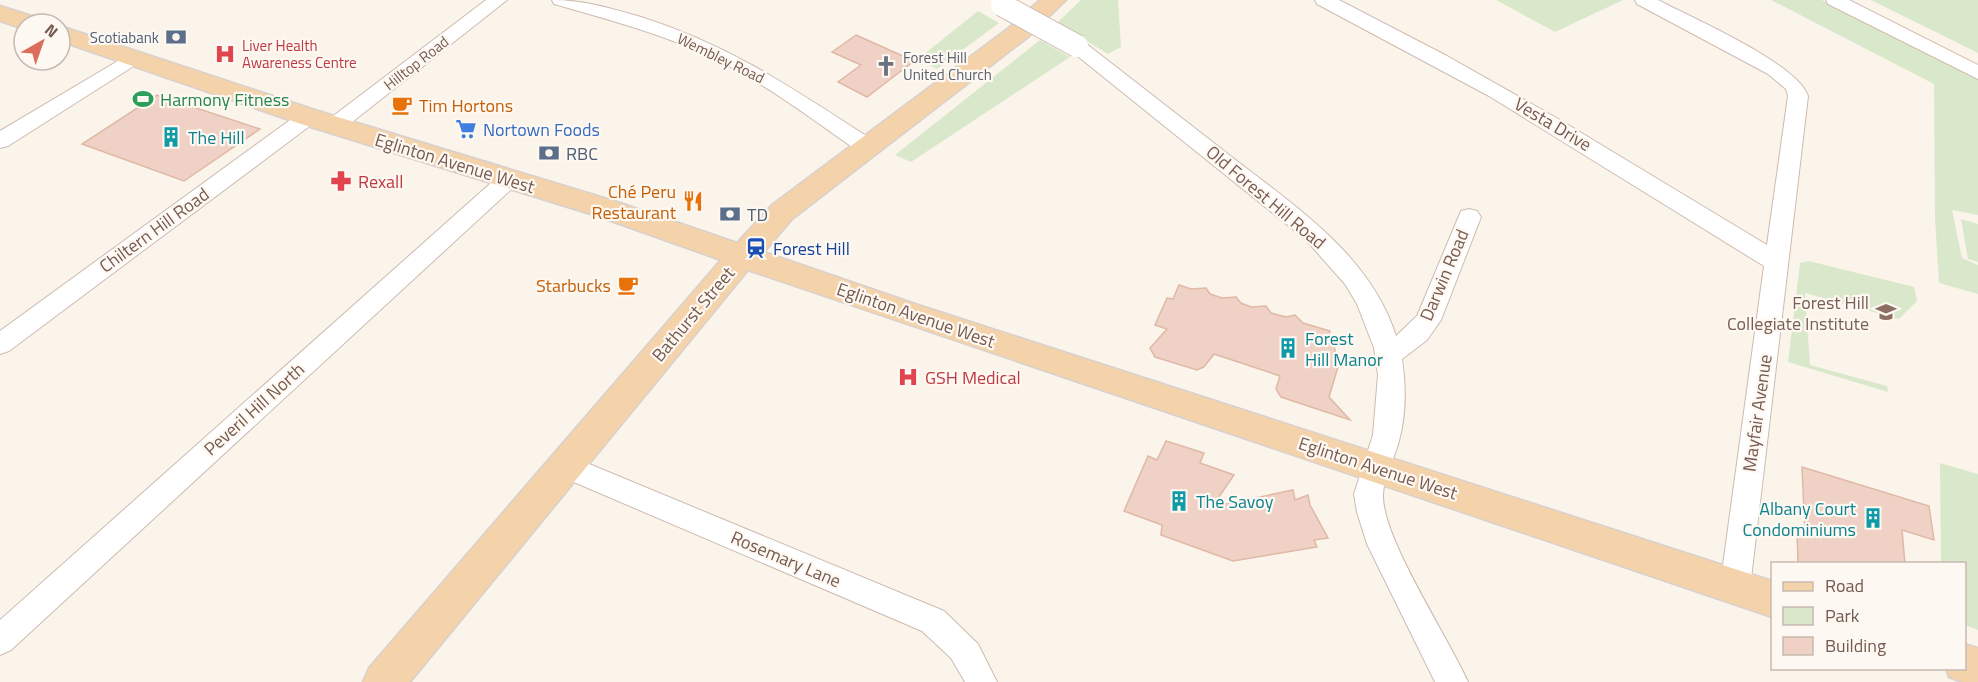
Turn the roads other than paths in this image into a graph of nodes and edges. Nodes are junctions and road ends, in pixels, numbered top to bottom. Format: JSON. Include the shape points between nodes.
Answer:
{"nodes":[{"id":1,"x":498,"y":0,"type":"edge"},
{"id":2,"x":561,"y":0,"type":"edge"},
{"id":3,"x":1054,"y":0,"type":"edge"},
{"id":4,"x":1324,"y":0,"type":"edge"},
{"id":5,"x":1644,"y":0,"type":"edge"},
{"id":6,"x":1835,"y":0,"type":"edge"},
{"id":7,"x":1858,"y":0,"type":"edge"},
{"id":8,"x":997,"y":3,"type":"edge"},
{"id":9,"x":72,"y":37,"type":"edge"},
{"id":10,"x":133,"y":58,"type":"junction"},
{"id":11,"x":1978,"y":60,"type":"edge"},
{"id":12,"x":1978,"y":74,"type":"edge"},
{"id":13,"x":308,"y":117,"type":"junction"},
{"id":14,"x":335,"y":125,"type":"junction"},
{"id":15,"x":0,"y":141,"type":"edge"},
{"id":16,"x":866,"y":146,"type":"junction"},
{"id":17,"x":509,"y":179,"type":"junction"},
{"id":18,"x":1469,"y":217,"type":"dead end"},
{"id":19,"x":742,"y":256,"type":"junction"},
{"id":20,"x":1775,"y":261,"type":"junction"},
{"id":21,"x":0,"y":344,"type":"edge"},
{"id":22,"x":1390,"y":354,"type":"junction"},
{"id":23,"x":565,"y":466,"type":"junction"},
{"id":24,"x":1377,"y":467,"type":"junction"},
{"id":25,"x":1735,"y":587,"type":"junction"},
{"id":26,"x":1771,"y":598,"type":"edge"},
{"id":27,"x":0,"y":640,"type":"edge"},
{"id":28,"x":384,"y":682,"type":"edge"},
{"id":29,"x":981,"y":682,"type":"edge"},
{"id":30,"x":1452,"y":682,"type":"edge"}],
"edges":[{"from":1,"to":14,"type":"street","name":"Hilltop Road"},
{"from":2,"to":16,"type":"street","name":"Wembley Road","via":[[658,28],[726,57],[801,101]]},
{"from":3,"to":16,"type":"main road","name":"Bathurst Street","via":[[1019,32]]},
{"from":4,"to":20,"type":"street","name":"Vesta Drive","via":[[1536,113]]},
{"from":5,"to":20,"type":"street","name":"Mayfair Avenue","via":[[1775,70],[1789,80],[1798,96]]},
{"from":6,"to":12,"type":"street"},
{"from":7,"to":11,"type":"street"},
{"from":8,"to":22,"type":"street","name":"Old Forest Hill Road","bridge":true,"via":[[1077,46],[1313,233],[1336,256],[1369,301]]},
{"from":9,"to":10,"type":"main road","name":"Eglinton Avenue West"},
{"from":10,"to":13,"type":"main road","name":"Eglinton Avenue West"},
{"from":10,"to":15,"type":"street"},
{"from":13,"to":14,"type":"main road","name":"Eglinton Avenue West"},
{"from":13,"to":21,"type":"street","name":"Chiltern Hill Road"},
{"from":14,"to":17,"type":"main road","name":"Eglinton Avenue West"},
{"from":16,"to":19,"type":"main road","name":"Bathurst Street","via":[[782,212]]},
{"from":17,"to":19,"type":"main road","name":"Eglinton Avenue West"},
{"from":17,"to":27,"type":"street","name":"Peveril Hill North"},
{"from":18,"to":22,"type":"street","name":"Darwin Road","via":[[1428,320],[1418,333]]},
{"from":19,"to":23,"type":"main road","name":"Bathurst Street"},
{"from":19,"to":24,"type":"main road","name":"Eglinton Avenue West"},
{"from":20,"to":25,"type":"street","name":"Mayfair Avenue"},
{"from":22,"to":24,"type":"street","name":"Old Forest Hill Road","via":[[1393,391]]},
{"from":23,"to":28,"type":"main road","name":"Bathurst Street"},
{"from":23,"to":29,"type":"street","name":"Rosemary Lane","via":[[933,621],[960,642]]},
{"from":24,"to":25,"type":"main road","name":"Eglinton Avenue West"},
{"from":24,"to":30,"type":"street","name":"Old Forest Hill Road","via":[[1368,497],[1373,526]]},
{"from":25,"to":26,"type":"main road","name":"Eglinton Avenue West"}]}
